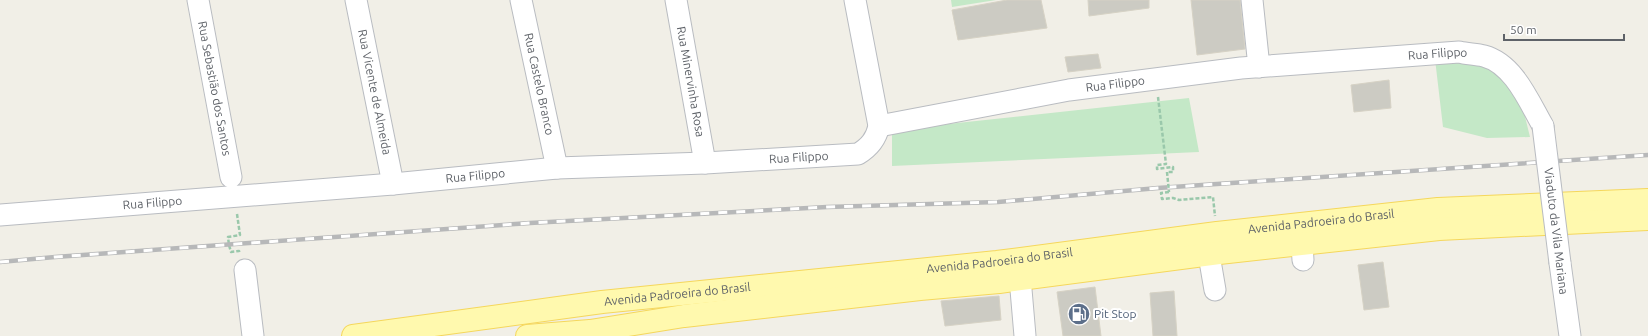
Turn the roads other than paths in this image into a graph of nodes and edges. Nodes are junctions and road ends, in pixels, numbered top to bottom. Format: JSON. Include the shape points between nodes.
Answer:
{"nodes":[{"id":1,"x":198,"y":0,"type":"edge"},
{"id":2,"x":356,"y":0,"type":"edge"},
{"id":3,"x":522,"y":0,"type":"edge"},
{"id":4,"x":676,"y":0,"type":"edge"},
{"id":5,"x":855,"y":0,"type":"edge"},
{"id":6,"x":1252,"y":0,"type":"edge"},
{"id":7,"x":1259,"y":67,"type":"junction"},
{"id":8,"x":879,"y":126,"type":"junction"},
{"id":9,"x":1543,"y":126,"type":"joint"},
{"id":10,"x":705,"y":163,"type":"junction"},
{"id":11,"x":557,"y":168,"type":"junction"},
{"id":12,"x":232,"y":177,"type":"dead end"},
{"id":13,"x":393,"y":184,"type":"junction"},
{"id":14,"x":1648,"y":200,"type":"edge"},
{"id":15,"x":0,"y":215,"type":"edge"},
{"id":16,"x":1648,"y":219,"type":"edge"},
{"id":17,"x":1209,"y":255,"type":"junction"},
{"id":18,"x":244,"y":270,"type":"road end"},
{"id":19,"x":1020,"y":278,"type":"junction"},
{"id":20,"x":1215,"y":290,"type":"dead end"},
{"id":21,"x":594,"y":303,"type":"junction"},
{"id":22,"x":595,"y":331,"type":"edge"},
{"id":23,"x":253,"y":336,"type":"edge"},
{"id":24,"x":353,"y":336,"type":"edge"},
{"id":25,"x":527,"y":336,"type":"edge"},
{"id":26,"x":1025,"y":336,"type":"edge"},
{"id":27,"x":1570,"y":336,"type":"edge"}],
"edges":[{"from":1,"to":12,"type":"street","name":"Rua Sebastião dos Santos"},
{"from":2,"to":13,"type":"street","name":"Rua Vicente de Almeida"},
{"from":3,"to":11,"type":"street","name":"Rua Castelo Branco"},
{"from":4,"to":10,"type":"street","name":"Rua Minervinha Rosa"},
{"from":5,"to":8,"type":"street"},
{"from":6,"to":7,"type":"street"},
{"from":7,"to":8,"type":"street","name":"Rua Filippo","via":[[1069,90]]},
{"from":7,"to":9,"type":"street","name":"Rua Filippo","via":[[1459,52],[1485,57],[1506,68],[1516,79]]},
{"from":8,"to":10,"type":"street","name":"Rua Filippo","via":[[872,144],[858,154]]},
{"from":9,"to":27,"type":"street","name":"Viaduto da Vila Mariana","bridge":true},
{"from":10,"to":11,"type":"street","name":"Rua Filippo"},
{"from":11,"to":13,"type":"street","name":"Rua Filippo"},
{"from":13,"to":15,"type":"street","name":"Rua Filippo"},
{"from":14,"to":21,"type":"main road","name":"Avenida Padroeira do Brasil","via":[[1438,209],[1217,233],[997,262]]},
{"from":16,"to":17,"type":"main road","name":"Avenida Padroeira do Brasil","via":[[1439,229],[1302,252]]},
{"from":17,"to":19,"type":"main road","name":"Avenida Padroeira do Brasil"},
{"from":17,"to":20,"type":"street"},
{"from":18,"to":23,"type":"street"},
{"from":19,"to":22,"type":"main road","name":"Avenida Padroeira do Brasil","via":[[684,316]]},
{"from":19,"to":26,"type":"street"},
{"from":21,"to":22,"type":"main road","via":[[609,312]]},
{"from":21,"to":24,"type":"main road","name":"Avenida Padroeira do Brasil"},
{"from":22,"to":25,"type":"main road","name":"Avenida Padroeira do Brasil"}]}
